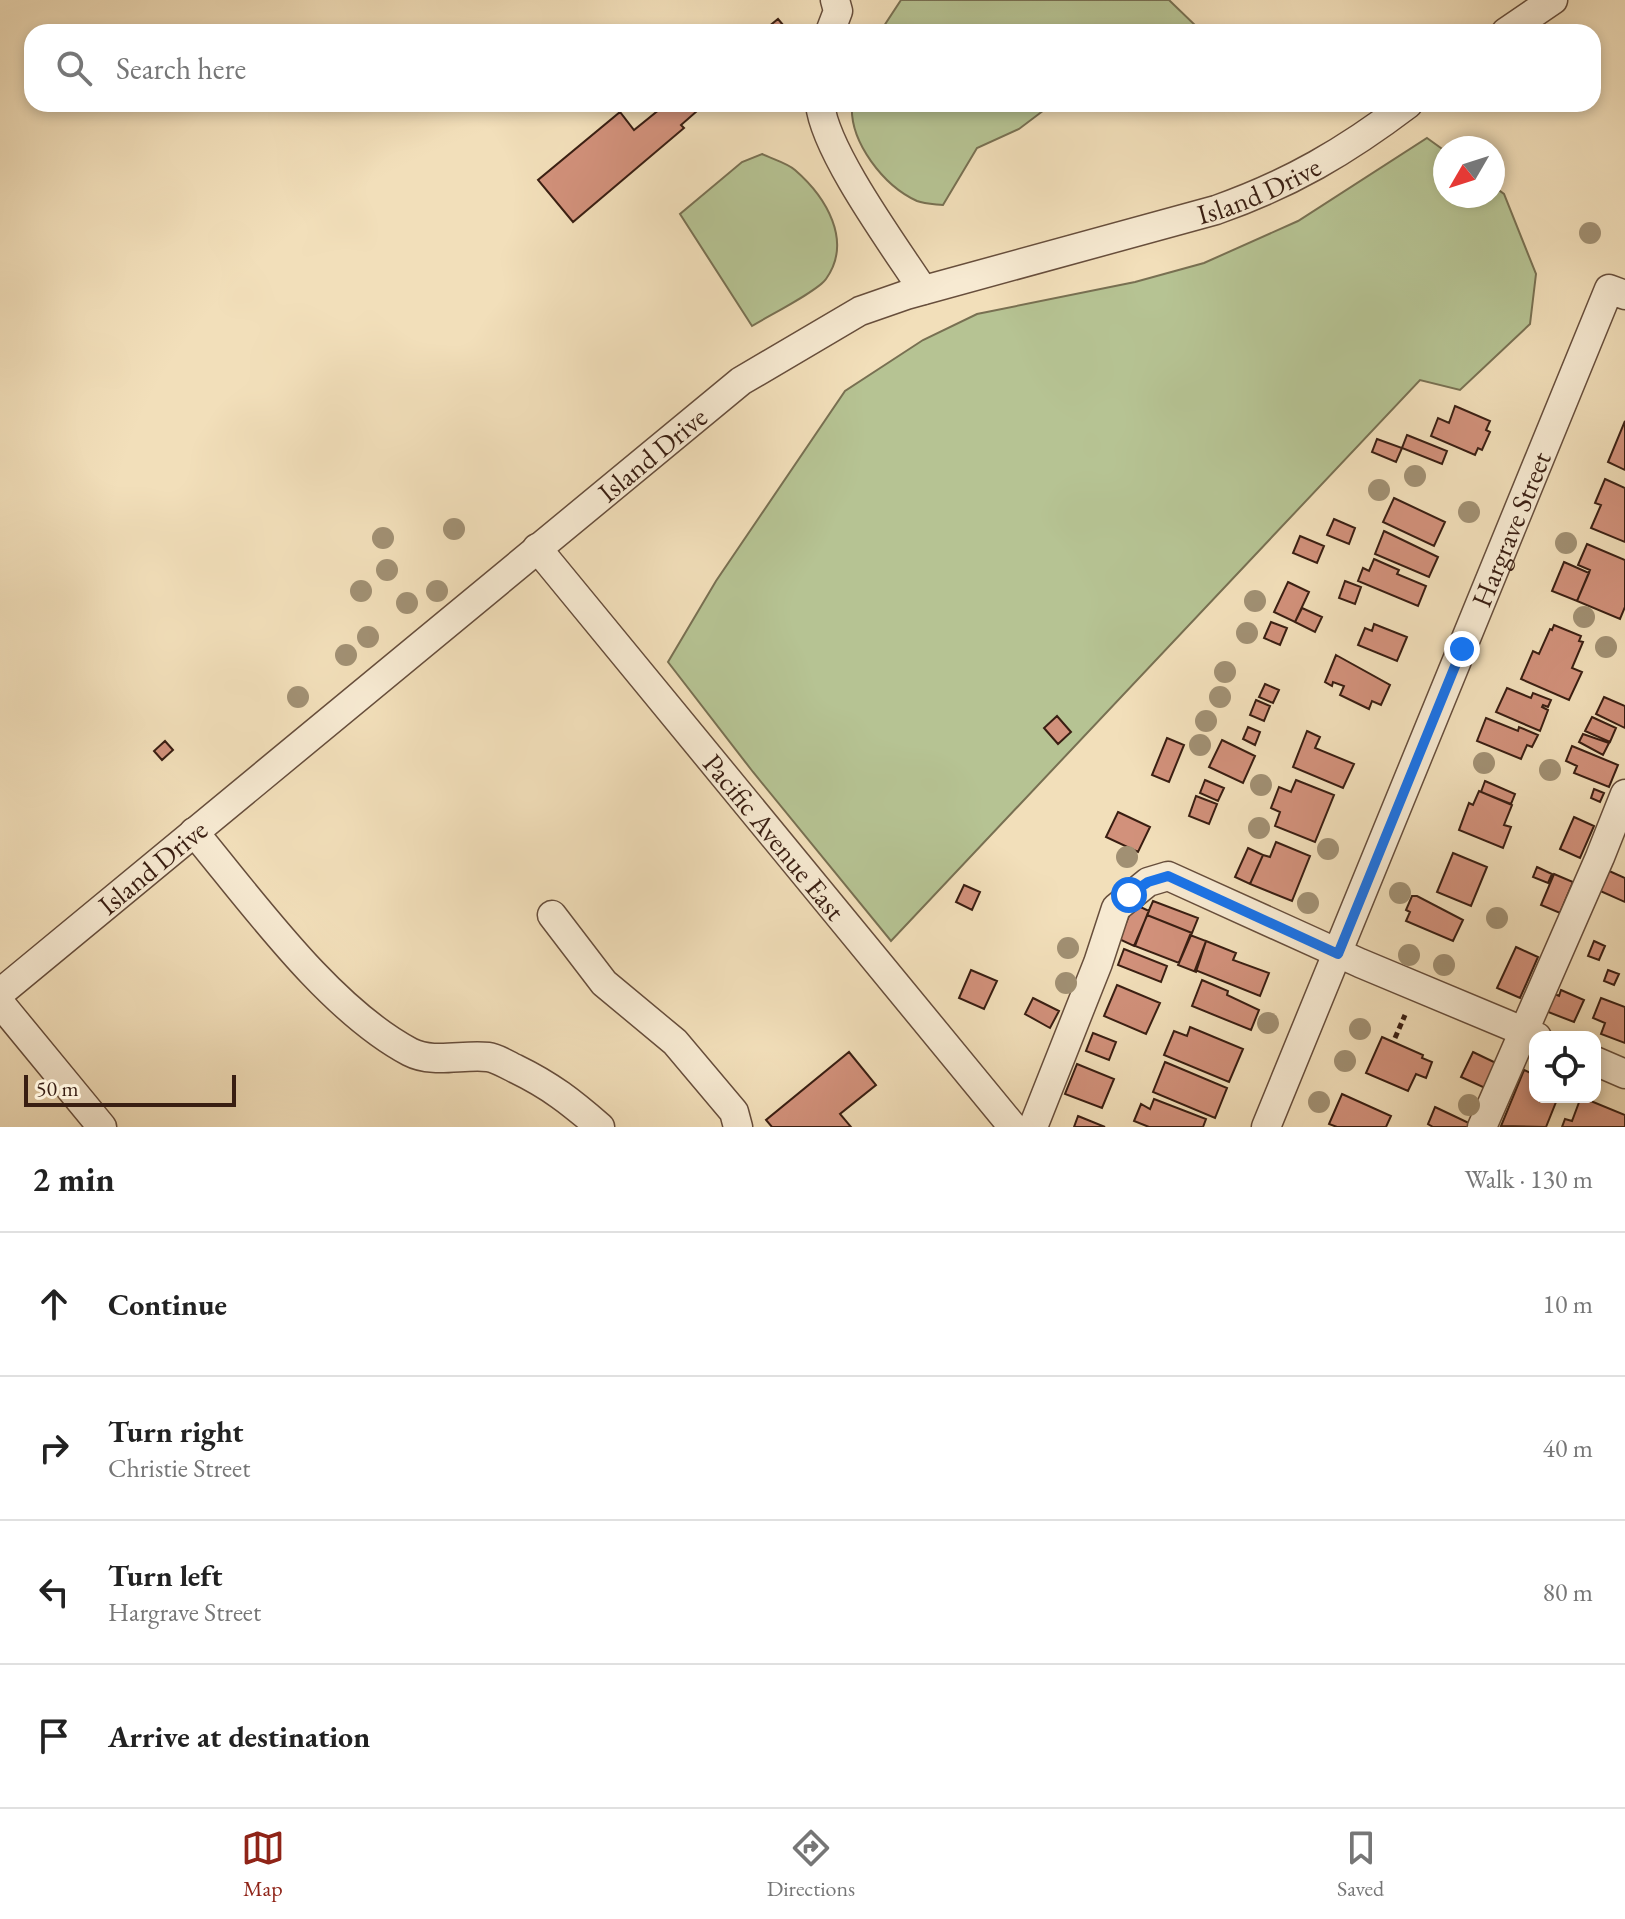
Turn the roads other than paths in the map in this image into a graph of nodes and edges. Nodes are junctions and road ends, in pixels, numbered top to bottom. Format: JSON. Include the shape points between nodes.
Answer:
{"nodes":[{"id":1,"x":835,"y":0,"type":"edge"},
{"id":2,"x":1553,"y":0,"type":"edge"},
{"id":3,"x":833,"y":24,"type":"edge"},
{"id":4,"x":1518,"y":24,"type":"edge"},
{"id":5,"x":821,"y":112,"type":"edge"},
{"id":6,"x":1398,"y":112,"type":"edge"},
{"id":7,"x":923,"y":290,"type":"junction"},
{"id":8,"x":1617,"y":292,"type":"edge"},
{"id":9,"x":537,"y":548,"type":"junction"},
{"id":10,"x":1625,"y":794,"type":"edge"},
{"id":11,"x":194,"y":832,"type":"junction"},
{"id":12,"x":552,"y":915,"type":"dead end"},
{"id":13,"x":1338,"y":954,"type":"junction"},
{"id":14,"x":0,"y":993,"type":"edge"},
{"id":15,"x":0,"y":1003,"type":"edge"},
{"id":16,"x":1531,"y":1031,"type":"edge"},
{"id":17,"x":1529,"y":1034,"type":"edge"},
{"id":18,"x":1529,"y":1036,"type":"edge"},
{"id":19,"x":1601,"y":1064,"type":"edge"},
{"id":20,"x":1625,"y":1074,"type":"edge"},
{"id":21,"x":102,"y":1127,"type":"edge"},
{"id":22,"x":600,"y":1127,"type":"edge"},
{"id":23,"x":738,"y":1127,"type":"edge"},
{"id":24,"x":1013,"y":1127,"type":"edge"},
{"id":25,"x":1033,"y":1127,"type":"edge"},
{"id":26,"x":1266,"y":1127,"type":"edge"},
{"id":27,"x":1482,"y":1127,"type":"edge"}],
"edges":[{"from":1,"to":3,"type":"street"},
{"from":2,"to":4,"type":"street"},
{"from":5,"to":7,"type":"street","via":[[838,152]]},
{"from":6,"to":7,"type":"street","name":"Island Drive","via":[[1359,142],[1267,192]]},
{"from":7,"to":9,"type":"street","name":"Island Drive","via":[[860,311],[741,381]]},
{"from":8,"to":13,"type":"street","name":"Hargrave Street"},
{"from":9,"to":11,"type":"street","name":"Island Drive"},
{"from":9,"to":24,"type":"street","name":"Pacific Avenue East"},
{"from":10,"to":16,"type":"street"},
{"from":11,"to":14,"type":"street","name":"Island Drive"},
{"from":11,"to":22,"type":"street","via":[[294,952],[376,1031],[413,1054],[492,1057],[564,1094]]},
{"from":12,"to":23,"type":"street","via":[[604,983],[675,1042],[734,1112]]},
{"from":13,"to":17,"type":"street"},
{"from":13,"to":25,"type":"street","via":[[1168,876],[1148,882],[1116,908]]},
{"from":13,"to":26,"type":"street","name":"Hargrave Street"},
{"from":15,"to":21,"type":"street"},
{"from":18,"to":27,"type":"street"},
{"from":19,"to":20,"type":"street"}]}
